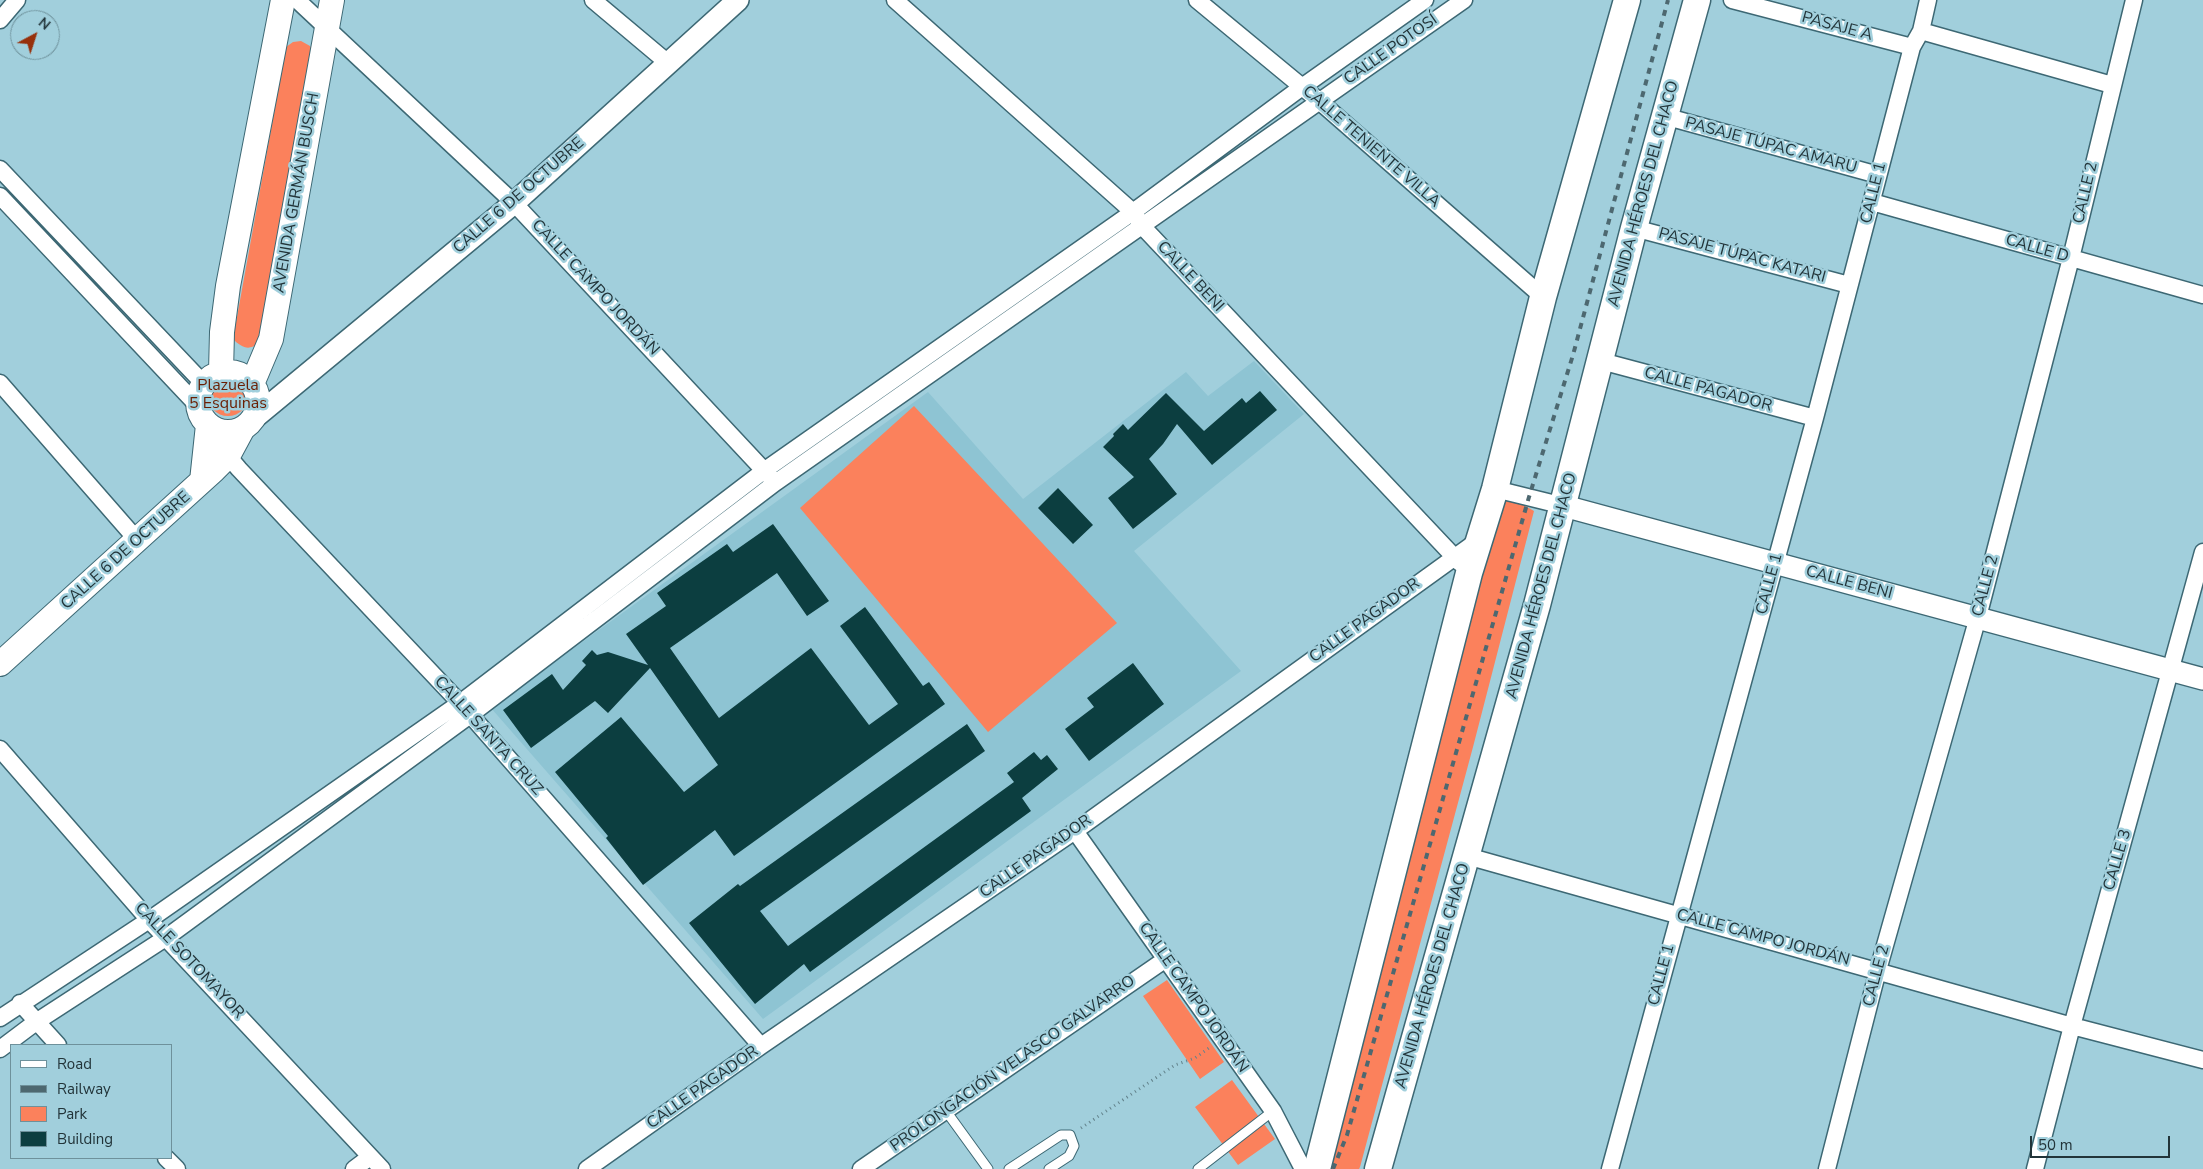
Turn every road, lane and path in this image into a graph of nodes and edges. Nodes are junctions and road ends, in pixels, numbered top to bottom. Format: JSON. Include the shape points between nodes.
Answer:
{"nodes":[{"id":1,"x":0,"y":0,"type":"edge"},
{"id":2,"x":16,"y":0,"type":"edge"},
{"id":3,"x":282,"y":0,"type":"edge"},
{"id":4,"x":297,"y":0,"type":"edge"},
{"id":5,"x":332,"y":0,"type":"edge"},
{"id":6,"x":593,"y":0,"type":"edge"},
{"id":7,"x":738,"y":0,"type":"edge"},
{"id":8,"x":895,"y":0,"type":"edge"},
{"id":9,"x":1197,"y":0,"type":"edge"},
{"id":10,"x":1425,"y":0,"type":"edge"},
{"id":11,"x":1464,"y":0,"type":"edge"},
{"id":12,"x":1626,"y":0,"type":"edge"},
{"id":13,"x":1697,"y":0,"type":"edge"},
{"id":14,"x":1732,"y":0,"type":"edge"},
{"id":15,"x":1928,"y":0,"type":"edge"},
{"id":16,"x":2134,"y":0,"type":"edge"},
{"id":17,"x":0,"y":20,"type":"edge"},
{"id":18,"x":326,"y":28,"type":"junction"},
{"id":19,"x":1921,"y":31,"type":"junction"},
{"id":20,"x":1912,"y":47,"type":"junction"},
{"id":21,"x":668,"y":63,"type":"junction"},
{"id":22,"x":2112,"y":85,"type":"junction"},
{"id":23,"x":1302,"y":88,"type":"junction"},
{"id":24,"x":1318,"y":100,"type":"junction"},
{"id":25,"x":1664,"y":116,"type":"junction"},
{"id":26,"x":0,"y":169,"type":"edge"},
{"id":27,"x":1878,"y":175,"type":"junction"},
{"id":28,"x":0,"y":196,"type":"edge"},
{"id":29,"x":1872,"y":202,"type":"junction"},
{"id":30,"x":514,"y":203,"type":"junction"},
{"id":31,"x":1133,"y":212,"type":"junction"},
{"id":32,"x":1142,"y":227,"type":"junction"},
{"id":33,"x":1634,"y":228,"type":"junction"},
{"id":34,"x":2071,"y":258,"type":"junction"},
{"id":35,"x":1849,"y":285,"type":"junction"},
{"id":36,"x":2203,"y":295,"type":"edge"},
{"id":37,"x":1543,"y":297,"type":"junction"},
{"id":38,"x":1601,"y":361,"type":"junction"},
{"id":39,"x":212,"y":378,"type":"junction"},
{"id":40,"x":0,"y":383,"type":"edge"},
{"id":41,"x":254,"y":387,"type":"junction"},
{"id":42,"x":294,"y":387,"type":"junction"},
{"id":43,"x":1815,"y":418,"type":"junction"},
{"id":44,"x":206,"y":420,"type":"junction"},
{"id":45,"x":247,"y":424,"type":"junction"},
{"id":46,"x":228,"y":456,"type":"junction"},
{"id":47,"x":770,"y":477,"type":"junction"},
{"id":48,"x":202,"y":481,"type":"junction"},
{"id":49,"x":1495,"y":489,"type":"junction"},
{"id":50,"x":1564,"y":506,"type":"junction"},
{"id":51,"x":138,"y":541,"type":"junction"},
{"id":52,"x":2203,"y":552,"type":"edge"},
{"id":53,"x":1776,"y":563,"type":"junction"},
{"id":54,"x":1461,"y":564,"type":"junction"},
{"id":55,"x":1978,"y":617,"type":"junction"},
{"id":56,"x":0,"y":664,"type":"edge"},
{"id":57,"x":2171,"y":671,"type":"junction"},
{"id":58,"x":2203,"y":679,"type":"edge"},
{"id":59,"x":465,"y":709,"type":"junction"},
{"id":60,"x":0,"y":749,"type":"edge"},
{"id":61,"x":1075,"y":831,"type":"junction"},
{"id":62,"x":1467,"y":856,"type":"junction"},
{"id":63,"x":1678,"y":916,"type":"junction"},
{"id":64,"x":149,"y":920,"type":"junction"},
{"id":65,"x":167,"y":937,"type":"junction"},
{"id":66,"x":1166,"y":959,"type":"junction"},
{"id":67,"x":1878,"y":970,"type":"junction"},
{"id":68,"x":20,"y":1003,"type":"junction"},
{"id":69,"x":0,"y":1018,"type":"edge"},
{"id":70,"x":36,"y":1022,"type":"junction"},
{"id":71,"x":2072,"y":1026,"type":"junction"},
{"id":72,"x":1222,"y":1038,"type":"junction"},
{"id":73,"x":57,"y":1044,"type":"edge"},
{"id":74,"x":761,"y":1046,"type":"junction"},
{"id":75,"x":0,"y":1049,"type":"edge"},
{"id":76,"x":2203,"y":1060,"type":"edge"},
{"id":77,"x":1273,"y":1110,"type":"junction"},
{"id":78,"x":946,"y":1111,"type":"junction"},
{"id":79,"x":1070,"y":1135,"type":"junction"},
{"id":80,"x":370,"y":1156,"type":"junction"},
{"id":81,"x":167,"y":1159,"type":"edge"},
{"id":82,"x":177,"y":1169,"type":"edge"},
{"id":83,"x":354,"y":1169,"type":"edge"},
{"id":84,"x":382,"y":1169,"type":"edge"},
{"id":85,"x":587,"y":1169,"type":"edge"},
{"id":86,"x":860,"y":1169,"type":"edge"},
{"id":87,"x":988,"y":1169,"type":"edge"},
{"id":88,"x":1009,"y":1169,"type":"edge"},
{"id":89,"x":1049,"y":1169,"type":"edge"},
{"id":90,"x":1198,"y":1169,"type":"edge"},
{"id":91,"x":1304,"y":1169,"type":"edge"},
{"id":92,"x":1317,"y":1169,"type":"edge"},
{"id":93,"x":1378,"y":1169,"type":"edge"},
{"id":94,"x":1610,"y":1169,"type":"edge"},
{"id":95,"x":1827,"y":1169,"type":"edge"},
{"id":96,"x":2035,"y":1169,"type":"edge"}],
"edges":[{"from":1,"to":2,"type":"street"},
{"from":2,"to":17,"type":"street"},
{"from":3,"to":39,"type":"main road"},
{"from":4,"to":18,"type":"street","name":"CALLE CAMPO JORDÁN"},
{"from":5,"to":18,"type":"main road","name":"AVENIDA GERMÁN BUSCH"},
{"from":6,"to":21,"type":"street"},
{"from":7,"to":21,"type":"street","name":"CALLE 6 DE OCTUBRE"},
{"from":8,"to":31,"type":"street","name":"CALLE BENI"},
{"from":9,"to":23,"type":"street","name":"CALLE TENIENTE VILLA"},
{"from":10,"to":23,"type":"street"},
{"from":11,"to":24,"type":"street","name":"CALLE POTOSÍ"},
{"from":12,"to":37,"type":"main road"},
{"from":13,"to":25,"type":"main road","name":"AVENIDA HÉROES DEL CHACO"},
{"from":14,"to":20,"type":"street","name":"PASAJE A"},
{"from":15,"to":19,"type":"street","name":"CALLE 1"},
{"from":16,"to":22,"type":"street","name":"CALLE 2"},
{"from":18,"to":30,"type":"street","name":"CALLE CAMPO JORDÁN"},
{"from":18,"to":41,"type":"main road","name":"AVENIDA GERMÁN BUSCH","via":[[270,339]]},
{"from":19,"to":20,"type":"street","name":"CALLE 1"},
{"from":19,"to":22,"type":"street"},
{"from":20,"to":27,"type":"street","name":"CALLE 1"},
{"from":21,"to":30,"type":"street","name":"CALLE 6 DE OCTUBRE"},
{"from":22,"to":34,"type":"street","name":"CALLE 2"},
{"from":23,"to":24,"type":"street","name":"CALLE TENIENTE VILLA"},
{"from":23,"to":31,"type":"street"},
{"from":24,"to":32,"type":"street","name":"CALLE POTOSÍ"},
{"from":24,"to":37,"type":"street","name":"CALLE TENIENTE VILLA"},
{"from":25,"to":27,"type":"street","name":"PASAJE TÚPAC AMARU"},
{"from":25,"to":33,"type":"main road","name":"AVENIDA HÉROES DEL CHACO"},
{"from":26,"to":39,"type":"street"},
{"from":27,"to":29,"type":"street","name":"CALLE 1"},
{"from":28,"to":44,"type":"street","name":"CALLE SANTA CRUZ"},
{"from":29,"to":34,"type":"street","name":"CALLE D"},
{"from":29,"to":35,"type":"street","name":"CALLE 1"},
{"from":30,"to":42,"type":"street","name":"CALLE 6 DE OCTUBRE"},
{"from":30,"to":47,"type":"street","name":"CALLE CAMPO JORDÁN"},
{"from":31,"to":32,"type":"street","name":"CALLE BENI"},
{"from":31,"to":47,"type":"street"},
{"from":32,"to":47,"type":"street","name":"CALLE POTOSÍ"},
{"from":32,"to":54,"type":"street","name":"CALLE BENI"},
{"from":33,"to":35,"type":"street","name":"PASAJE TÚPAC KATARI"},
{"from":33,"to":38,"type":"main road","name":"AVENIDA HÉROES DEL CHACO"},
{"from":34,"to":36,"type":"street","name":"CALLE D"},
{"from":34,"to":55,"type":"street","name":"CALLE 2"},
{"from":35,"to":43,"type":"street","name":"CALLE 1"},
{"from":37,"to":49,"type":"main road"},
{"from":38,"to":43,"type":"street","name":"CALLE PAGADOR"},
{"from":38,"to":50,"type":"main road","name":"AVENIDA HÉROES DEL CHACO"},
{"from":39,"to":41,"type":"main road","via":[[238,374]]},
{"from":39,"to":44,"type":"main road","via":[[198,394]]},
{"from":40,"to":51,"type":"street"},
{"from":41,"to":42,"type":"street"},
{"from":41,"to":45,"type":"main road","via":[[258,405]]},
{"from":42,"to":45,"type":"street","name":"CALLE 6 DE OCTUBRE"},
{"from":43,"to":53,"type":"street","name":"CALLE 1"},
{"from":44,"to":45,"type":"main road","via":[[226,433]]},
{"from":44,"to":46,"type":"street","name":"CALLE SANTA CRUZ"},
{"from":44,"to":48,"type":"main road"},
{"from":45,"to":46,"type":"main road","name":"CALLE 6 DE OCTUBRE"},
{"from":46,"to":48,"type":"main road","name":"CALLE 6 DE OCTUBRE"},
{"from":46,"to":59,"type":"street","name":"CALLE SANTA CRUZ"},
{"from":47,"to":59,"type":"street"},
{"from":48,"to":51,"type":"main road","name":"CALLE 6 DE OCTUBRE"},
{"from":49,"to":50,"type":"street","name":"CALLE BENI"},
{"from":49,"to":54,"type":"main road","via":[[1480,539]]},
{"from":50,"to":53,"type":"street","name":"CALLE BENI"},
{"from":50,"to":62,"type":"main road","name":"AVENIDA HÉROES DEL CHACO"},
{"from":51,"to":56,"type":"main road","name":"CALLE 6 DE OCTUBRE"},
{"from":52,"to":57,"type":"street","name":"CALLE 3"},
{"from":53,"to":55,"type":"street","name":"CALLE BENI"},
{"from":53,"to":63,"type":"street","name":"CALLE 1"},
{"from":54,"to":61,"type":"street","name":"CALLE PAGADOR"},
{"from":54,"to":92,"type":"main road"},
{"from":55,"to":57,"type":"street","name":"CALLE BENI"},
{"from":55,"to":67,"type":"street","name":"CALLE 2"},
{"from":57,"to":58,"type":"street","name":"CALLE BENI"},
{"from":57,"to":71,"type":"street","name":"CALLE 3"},
{"from":59,"to":64,"type":"street"},
{"from":59,"to":65,"type":"street"},
{"from":59,"to":74,"type":"street","name":"CALLE SANTA CRUZ"},
{"from":60,"to":64,"type":"street","name":"CALLE SOTOMAYOR"},
{"from":61,"to":66,"type":"street","name":"CALLE CAMPO JORDÁN"},
{"from":61,"to":74,"type":"street","name":"CALLE PAGADOR"},
{"from":62,"to":63,"type":"street","name":"CALLE CAMPO JORDÁN"},
{"from":62,"to":93,"type":"main road","name":"AVENIDA HÉROES DEL CHACO"},
{"from":63,"to":67,"type":"street","name":"CALLE CAMPO JORDÁN"},
{"from":63,"to":94,"type":"street","name":"CALLE 1"},
{"from":64,"to":65,"type":"street","name":"CALLE SOTOMAYOR"},
{"from":64,"to":68,"type":"street"},
{"from":65,"to":70,"type":"street"},
{"from":65,"to":80,"type":"street","name":"CALLE SOTOMAYOR"},
{"from":66,"to":72,"type":"street","name":"CALLE CAMPO JORDÁN"},
{"from":66,"to":78,"type":"street","name":"PROLONGACIÓN VELASCO GALVARRO"},
{"from":67,"to":71,"type":"street","name":"CALLE CAMPO JORDÁN"},
{"from":67,"to":95,"type":"street","name":"CALLE 2"},
{"from":68,"to":69,"type":"street"},
{"from":68,"to":70,"type":"street"},
{"from":70,"to":73,"type":"street"},
{"from":70,"to":75,"type":"street"},
{"from":71,"to":76,"type":"street","name":"CALLE CAMPO JORDÁN"},
{"from":71,"to":96,"type":"street","name":"CALLE 3"},
{"from":72,"to":77,"type":"street","name":"CALLE CAMPO JORDÁN"},
{"from":72,"to":79,"type":"path","via":[[1195,1058],[1175,1065]]},
{"from":74,"to":85,"type":"street","name":"CALLE PAGADOR"},
{"from":77,"to":90,"type":"lane"},
{"from":77,"to":91,"type":"street","name":"CALLE CAMPO JORDÁN"},
{"from":78,"to":86,"type":"street","name":"PROLONGACIÓN VELASCO GALVARRO"},
{"from":78,"to":87,"type":"lane"},
{"from":79,"to":88,"type":"lane","via":[[1061,1135]]},
{"from":79,"to":89,"type":"lane","via":[[1074,1146],[1069,1156]]},
{"from":80,"to":83,"type":"street"},
{"from":80,"to":84,"type":"street","name":"CALLE SOTOMAYOR"},
{"from":81,"to":82,"type":"street"}]}
